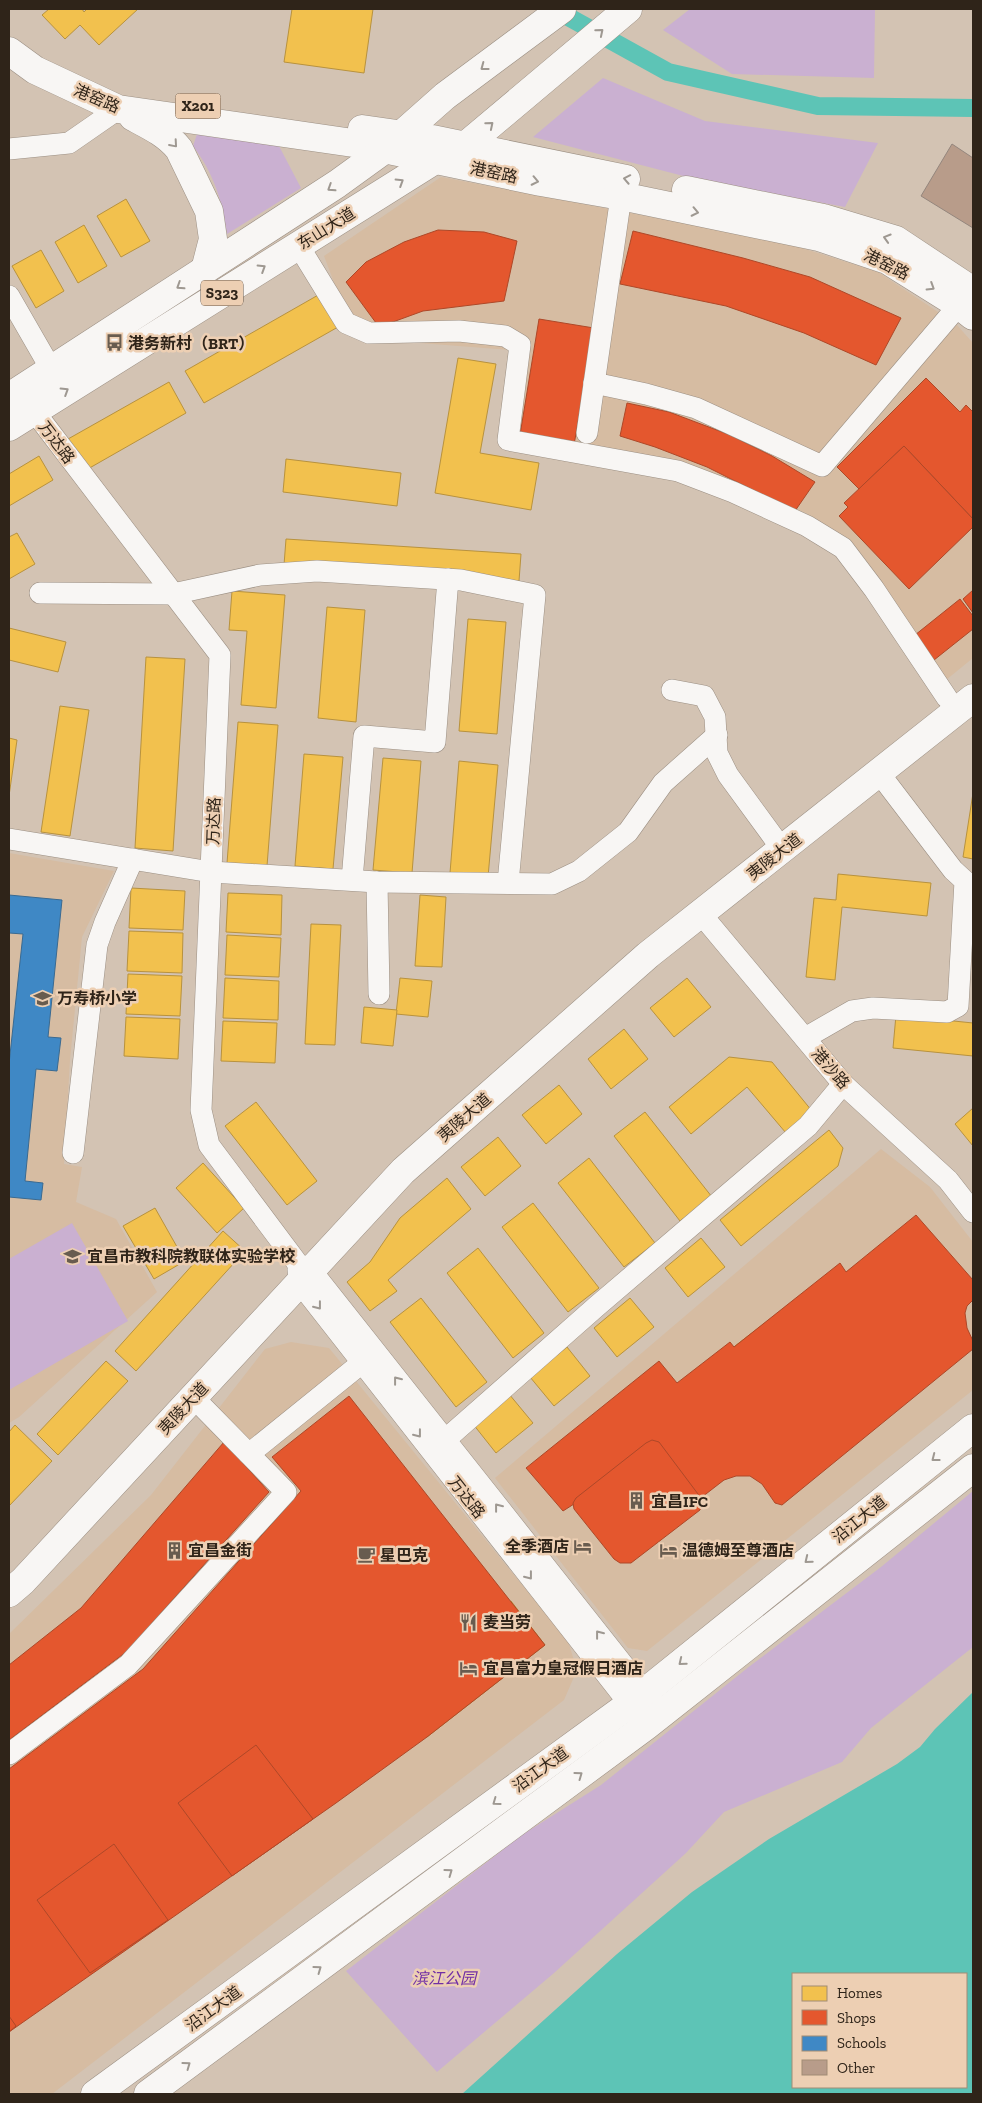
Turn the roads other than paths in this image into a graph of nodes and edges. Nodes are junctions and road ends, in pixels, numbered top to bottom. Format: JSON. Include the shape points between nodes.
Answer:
{"nodes":[{"id":1,"x":562,"y":9,"type":"edge"},
{"id":2,"x":628,"y":9,"type":"edge"},
{"id":3,"x":9,"y":33,"type":"edge"},
{"id":4,"x":9,"y":51,"type":"edge"},
{"id":5,"x":118,"y":109,"type":"junction"},
{"id":6,"x":393,"y":142,"type":"junction"},
{"id":7,"x":465,"y":146,"type":"junction"},
{"id":8,"x":9,"y":149,"type":"edge"},
{"id":9,"x":434,"y":160,"type":"junction"},
{"id":10,"x":621,"y":196,"type":"junction"},
{"id":11,"x":298,"y":245,"type":"junction"},
{"id":12,"x":205,"y":270,"type":"junction"},
{"id":13,"x":9,"y":296,"type":"edge"},
{"id":14,"x":969,"y":304,"type":"edge"},
{"id":15,"x":51,"y":369,"type":"junction"},
{"id":16,"x":594,"y":383,"type":"junction"},
{"id":17,"x":9,"y":396,"type":"edge"},
{"id":18,"x":34,"y":411,"type":"junction"},
{"id":19,"x":9,"y":427,"type":"edge"},
{"id":20,"x":587,"y":433,"type":"dead end"},
{"id":21,"x":448,"y":579,"type":"junction"},
{"id":22,"x":40,"y":593,"type":"dead end"},
{"id":23,"x":173,"y":594,"type":"junction"},
{"id":24,"x":973,"y":677,"type":"edge"},
{"id":25,"x":672,"y":690,"type":"dead end"},
{"id":26,"x":960,"y":698,"type":"edge"},
{"id":27,"x":716,"y":735,"type":"junction"},
{"id":28,"x":879,"y":773,"type":"junction"},
{"id":29,"x":774,"y":838,"type":"junction"},
{"id":30,"x":9,"y":839,"type":"edge"},
{"id":31,"x":134,"y":859,"type":"junction"},
{"id":32,"x":211,"y":872,"type":"junction"},
{"id":33,"x":352,"y":880,"type":"junction"},
{"id":34,"x":377,"y":882,"type":"junction"},
{"id":35,"x":508,"y":883,"type":"junction"},
{"id":36,"x":701,"y":914,"type":"junction"},
{"id":37,"x":968,"y":914,"type":"edge"},
{"id":38,"x":379,"y":994,"type":"dead end"},
{"id":39,"x":805,"y":1038,"type":"junction"},
{"id":40,"x":843,"y":1084,"type":"junction"},
{"id":41,"x":73,"y":1153,"type":"dead end"},
{"id":42,"x":973,"y":1212,"type":"edge"},
{"id":43,"x":302,"y":1272,"type":"junction"},
{"id":44,"x":362,"y":1362,"type":"junction"},
{"id":45,"x":193,"y":1397,"type":"junction"},
{"id":46,"x":973,"y":1428,"type":"edge"},
{"id":47,"x":445,"y":1440,"type":"junction"},
{"id":48,"x":250,"y":1454,"type":"junction"},
{"id":49,"x":973,"y":1468,"type":"edge"},
{"id":50,"x":9,"y":1573,"type":"edge"},
{"id":51,"x":9,"y":1593,"type":"edge"},
{"id":52,"x":637,"y":1698,"type":"junction"},
{"id":53,"x":654,"y":1720,"type":"junction"},
{"id":54,"x":9,"y":1754,"type":"edge"},
{"id":55,"x":95,"y":2094,"type":"edge"},
{"id":56,"x":148,"y":2094,"type":"edge"}],
"edges":[{"from":1,"to":6,"type":"main road","name":"东山大道","number":"S323","one_way":true,"via":[[445,96]]},
{"from":7,"to":2,"type":"main road","name":"东山大道","one_way":true},
{"from":3,"to":6,"type":"main road","name":"港窑路","number":"X201","via":[[42,57],[122,95]]},
{"from":4,"to":5,"type":"main road","name":"港窑路","number":"X201","via":[[35,70]]},
{"from":5,"to":6,"type":"main road","name":"港窑路","number":"X201","via":[[360,144]]},
{"from":5,"to":8,"type":"street","via":[[69,144]]},
{"from":5,"to":12,"type":"main road","one_way":true,"via":[[160,132],[179,149],[209,211],[213,239]]},
{"from":6,"to":7,"type":"main road","name":"港窑路"},
{"from":6,"to":9,"type":"main road","name":"港窑路"},
{"from":6,"to":12,"type":"main road","name":"东山大道","number":"S323","one_way":true,"via":[[337,184]]},
{"from":7,"to":9,"type":"main road","name":"东山大道"},
{"from":14,"to":7,"type":"main road","name":"港窑路","one_way":true,"via":[[896,240],[823,218]]},
{"from":9,"to":10,"type":"main road","name":"港窑路","one_way":true},
{"from":11,"to":9,"type":"main road","name":"东山大道","number":"S323","one_way":true},
{"from":10,"to":14,"type":"main road","name":"港窑路","one_way":true,"via":[[819,237],[887,260]]},
{"from":10,"to":16,"type":"street"},
{"from":18,"to":11,"type":"main road","name":"东山大道","number":"S323","one_way":true},
{"from":11,"to":26,"type":"street","via":[[346,323],[370,333],[459,331],[505,336],[520,345],[508,440],[678,471],[807,526],[843,548]]},
{"from":12,"to":15,"type":"main road","name":"东山大道","number":"S323","one_way":true},
{"from":13,"to":15,"type":"street"},
{"from":14,"to":16,"type":"street","via":[[822,466],[696,408]]},
{"from":15,"to":17,"type":"main road","name":"东山大道","number":"S323"},
{"from":16,"to":20,"type":"street"},
{"from":18,"to":19,"type":"main road","name":"东山大道","number":"S323"},
{"from":18,"to":23,"type":"street","name":"万达路"},
{"from":21,"to":23,"type":"street","via":[[317,571],[260,575]]},
{"from":21,"to":33,"type":"street","via":[[435,742],[364,736]]},
{"from":21,"to":35,"type":"street","via":[[535,594]]},
{"from":22,"to":23,"type":"street"},
{"from":23,"to":32,"type":"street","name":"万达路","via":[[220,655]]},
{"from":24,"to":26,"type":"main road","name":"夷陵大道"},
{"from":25,"to":27,"type":"street","via":[[704,696],[716,717]]},
{"from":26,"to":28,"type":"main road","name":"夷陵大道"},
{"from":26,"to":29,"type":"main road","name":"夷陵大道"},
{"from":27,"to":29,"type":"street","via":[[718,753],[728,775]]},
{"from":27,"to":35,"type":"street","via":[[663,783],[628,832],[579,871],[552,884]]},
{"from":28,"to":36,"type":"main road","name":"夷陵大道"},
{"from":28,"to":37,"type":"street","via":[[965,882]]},
{"from":29,"to":43,"type":"main road","name":"夷陵大道","via":[[617,965],[394,1164]]},
{"from":30,"to":31,"type":"street"},
{"from":31,"to":32,"type":"street"},
{"from":31,"to":41,"type":"street","via":[[97,945]]},
{"from":32,"to":33,"type":"street"},
{"from":32,"to":43,"type":"street","name":"万达路","via":[[201,1110],[209,1145]]},
{"from":33,"to":34,"type":"street"},
{"from":34,"to":35,"type":"street"},
{"from":34,"to":38,"type":"street"},
{"from":36,"to":39,"type":"street","name":"港沙路"},
{"from":36,"to":43,"type":"main road","name":"夷陵大道","via":[[648,955],[403,1170]]},
{"from":37,"to":39,"type":"street","via":[[958,1006],[947,1012],[873,1008],[852,1011]]},
{"from":39,"to":40,"type":"street","name":"港沙路"},
{"from":40,"to":42,"type":"street","name":"港沙路","via":[[948,1180]]},
{"from":40,"to":47,"type":"street","via":[[808,1126],[604,1299]]},
{"from":43,"to":44,"type":"street","name":"万达路","one_way":true},
{"from":43,"to":45,"type":"main road","name":"夷陵大道"},
{"from":47,"to":43,"type":"street","name":"万达路","one_way":true},
{"from":43,"to":50,"type":"main road","name":"夷陵大道"},
{"from":44,"to":48,"type":"street"},
{"from":44,"to":52,"type":"street","name":"万达路","one_way":true},
{"from":45,"to":48,"type":"street"},
{"from":45,"to":51,"type":"main road","name":"夷陵大道"},
{"from":46,"to":52,"type":"main road","name":"沿江大道","one_way":true},
{"from":52,"to":47,"type":"street","name":"万达路","one_way":true},
{"from":48,"to":54,"type":"street","via":[[286,1492],[128,1665]]},
{"from":49,"to":53,"type":"main road","name":"沿江大道"},
{"from":52,"to":53,"type":"street","name":"万达路"},
{"from":52,"to":55,"type":"main road","name":"沿江大道","one_way":true},
{"from":56,"to":53,"type":"main road","name":"沿江大道","one_way":true}]}
